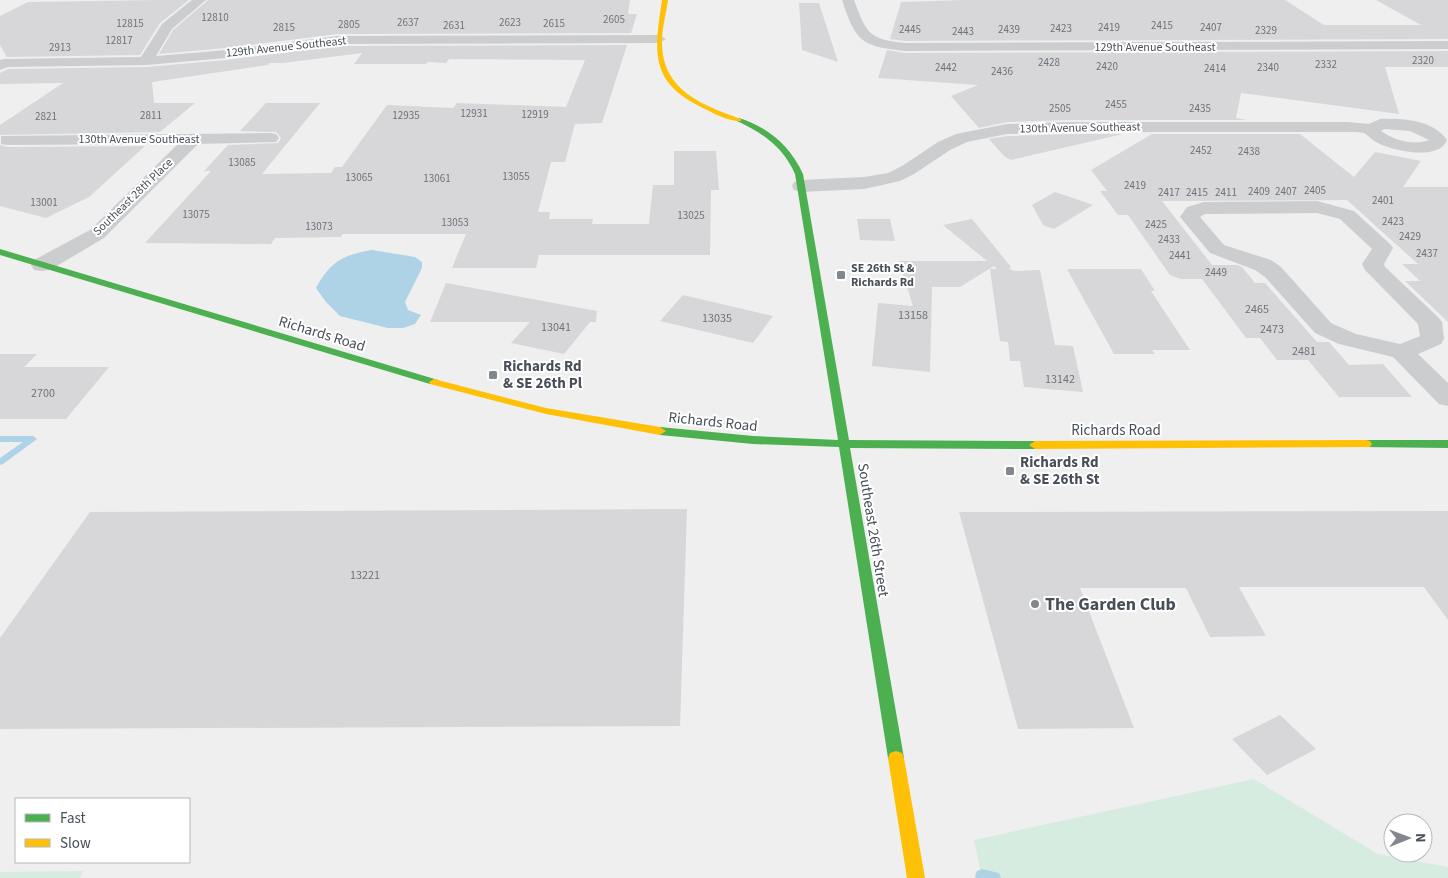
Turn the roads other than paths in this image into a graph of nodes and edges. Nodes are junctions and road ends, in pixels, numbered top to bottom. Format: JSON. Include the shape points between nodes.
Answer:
{"nodes":[{"id":1,"x":200,"y":0,"type":"edge"},
{"id":2,"x":665,"y":0,"type":"edge"},
{"id":3,"x":848,"y":0,"type":"edge"},
{"id":4,"x":659,"y":39,"type":"junction"},
{"id":5,"x":1448,"y":45,"type":"edge"},
{"id":6,"x":146,"y":61,"type":"junction"},
{"id":7,"x":2,"y":65,"type":"edge"},
{"id":8,"x":1372,"y":129,"type":"dead end"},
{"id":9,"x":194,"y":138,"type":"junction"},
{"id":10,"x":270,"y":138,"type":"dead end"},
{"id":11,"x":8,"y":140,"type":"dead end"},
{"id":12,"x":801,"y":186,"type":"junction"},
{"id":13,"x":0,"y":252,"type":"edge"},
{"id":14,"x":42,"y":265,"type":"junction"},
{"id":15,"x":1402,"y":352,"type":"junction"},
{"id":16,"x":1448,"y":398,"type":"edge"},
{"id":17,"x":843,"y":444,"type":"junction"},
{"id":18,"x":1448,"y":444,"type":"edge"},
{"id":19,"x":916,"y":878,"type":"edge"}],
"edges":[{"from":1,"to":6,"type":"street","via":[[167,27]]},
{"from":2,"to":4,"type":"street","name":"Southeast 26th Street"},
{"from":3,"to":5,"type":"street","name":"129th Avenue Southeast","via":[[863,37],[881,44],[920,48]]},
{"from":4,"to":6,"type":"street","name":"129th Avenue Southeast","via":[[338,40]]},
{"from":4,"to":12,"type":"street","name":"Southeast 26th Street","via":[[661,66],[669,83],[699,105],[772,136],[792,157]]},
{"from":6,"to":7,"type":"street","name":"129th Avenue Southeast"},
{"from":8,"to":12,"type":"street","name":"130th Avenue Southeast","via":[[1007,129],[962,138],[893,177],[864,183]]},
{"from":9,"to":10,"type":"street","name":"130th Avenue Southeast"},
{"from":9,"to":11,"type":"street","name":"130th Avenue Southeast"},
{"from":9,"to":14,"type":"street","name":"Southeast 28th Place","via":[[97,234]]},
{"from":12,"to":17,"type":"street","name":"Southeast 26th Street"},
{"from":13,"to":14,"type":"street","name":"Richards Road"},
{"from":14,"to":17,"type":"street","name":"Richards Road","via":[[417,378],[528,407],[615,425],[683,434],[765,442]]},
{"from":15,"to":15,"type":"street","via":[[1432,339],[1430,322],[1376,270],[1373,264],[1383,248],[1347,215],[1318,207],[1204,208],[1194,211],[1190,217],[1217,248],[1273,272],[1323,328],[1348,339]]},
{"from":15,"to":16,"type":"street"},
{"from":17,"to":18,"type":"street","name":"Richards Road"},
{"from":17,"to":19,"type":"street","name":"Southeast 26th Street"}]}
